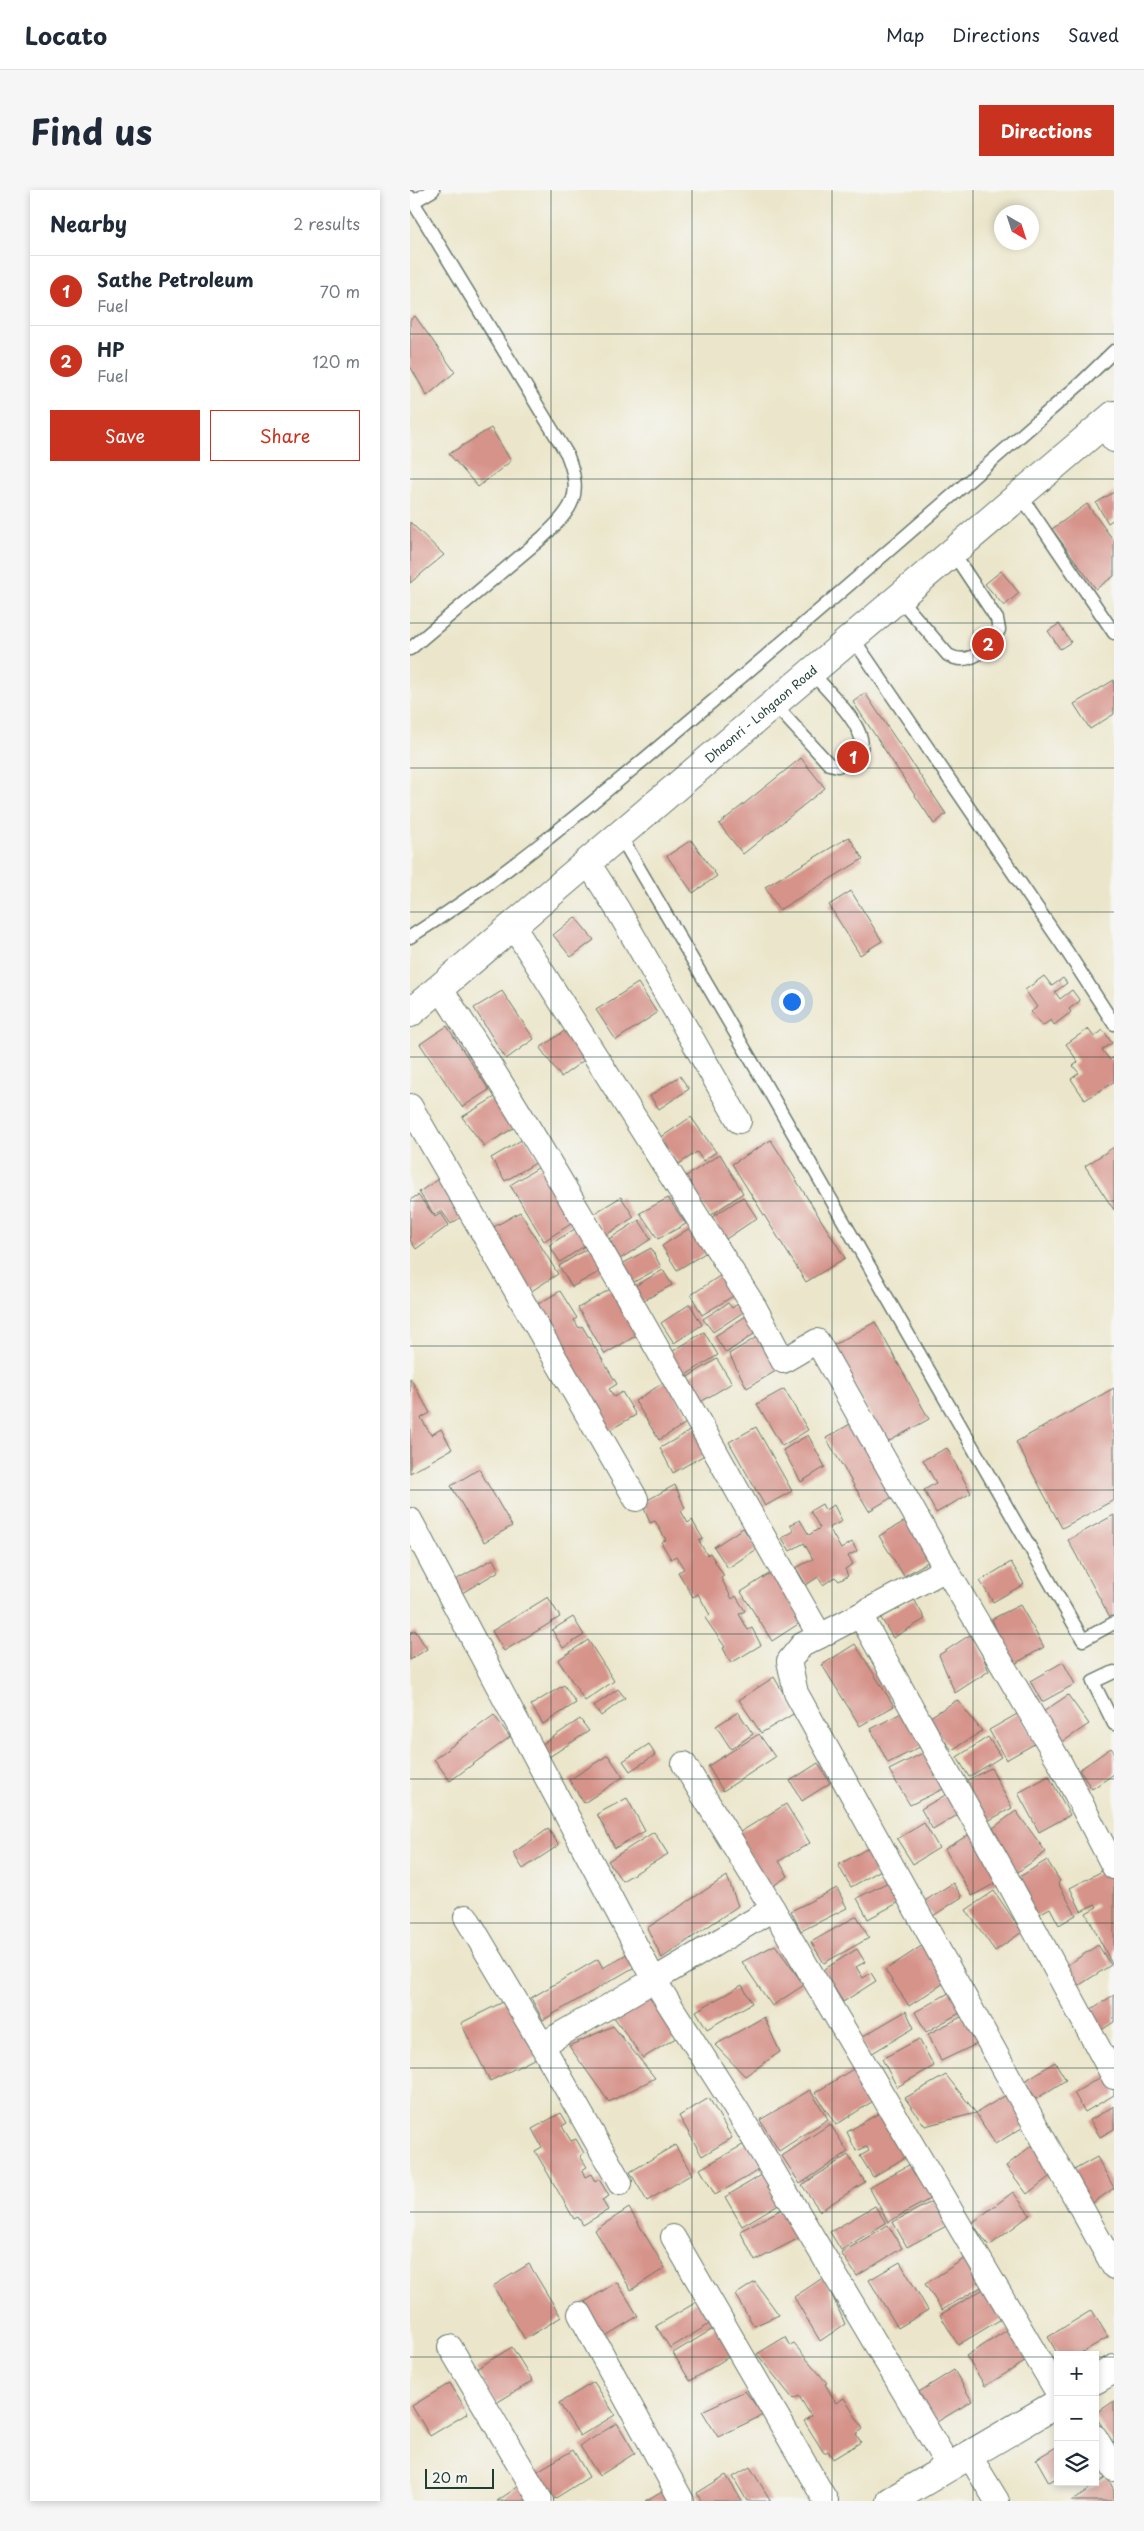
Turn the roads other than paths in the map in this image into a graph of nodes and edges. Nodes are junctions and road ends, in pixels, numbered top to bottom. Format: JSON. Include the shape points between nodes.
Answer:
{"nodes":[{"id":1,"x":433,"y":190,"type":"edge"},
{"id":2,"x":412,"y":200,"type":"edge"},
{"id":3,"x":1114,"y":351,"type":"edge"},
{"id":4,"x":1110,"y":427,"type":"edge"},
{"id":5,"x":1021,"y":496,"type":"junction"},
{"id":6,"x":953,"y":553,"type":"junction"},
{"id":7,"x":899,"y":598,"type":"junction"},
{"id":8,"x":1114,"y":633,"type":"edge"},
{"id":9,"x":852,"y":637,"type":"junction"},
{"id":10,"x":410,"y":649,"type":"edge"},
{"id":11,"x":811,"y":672,"type":"junction"},
{"id":12,"x":773,"y":703,"type":"junction"},
{"id":13,"x":619,"y":834,"type":"junction"},
{"id":14,"x":587,"y":861,"type":"junction"},
{"id":15,"x":513,"y":926,"type":"junction"},
{"id":16,"x":410,"y":937,"type":"edge"},
{"id":17,"x":440,"y":988,"type":"junction"},
{"id":18,"x":410,"y":1013,"type":"edge"},
{"id":19,"x":1114,"y":1024,"type":"edge"},
{"id":20,"x":410,"y":1106,"type":"edge"},
{"id":21,"x":739,"y":1122,"type":"dead end"},
{"id":22,"x":636,"y":1499,"type":"dead end"},
{"id":23,"x":410,"y":1520,"type":"edge"},
{"id":24,"x":946,"y":1570,"type":"junction"},
{"id":25,"x":860,"y":1615,"type":"junction"},
{"id":26,"x":1114,"y":1623,"type":"edge"},
{"id":27,"x":820,"y":1636,"type":"junction"},
{"id":28,"x":1114,"y":1672,"type":"edge"},
{"id":29,"x":1114,"y":1724,"type":"edge"},
{"id":30,"x":684,"y":1764,"type":"dead end"},
{"id":31,"x":1114,"y":1867,"type":"edge"},
{"id":32,"x":773,"y":1909,"type":"junction"},
{"id":33,"x":466,"y":1916,"type":"dead end"},
{"id":34,"x":654,"y":1980,"type":"junction"},
{"id":35,"x":542,"y":2045,"type":"junction"},
{"id":36,"x":1114,"y":2077,"type":"edge"},
{"id":37,"x":620,"y":2183,"type":"dead end"},
{"id":38,"x":673,"y":2236,"type":"dead end"},
{"id":39,"x":1114,"y":2267,"type":"edge"},
{"id":40,"x":580,"y":2314,"type":"dead end"},
{"id":41,"x":450,"y":2347,"type":"dead end"},
{"id":42,"x":1114,"y":2369,"type":"edge"},
{"id":43,"x":1099,"y":2378,"type":"edge"},
{"id":44,"x":1054,"y":2386,"type":"edge"},
{"id":45,"x":1054,"y":2405,"type":"edge"},
{"id":46,"x":1097,"y":2441,"type":"edge"},
{"id":47,"x":959,"y":2461,"type":"junction"},
{"id":48,"x":1114,"y":2469,"type":"edge"},
{"id":49,"x":541,"y":2501,"type":"edge"},
{"id":50,"x":682,"y":2501,"type":"edge"},
{"id":51,"x":826,"y":2501,"type":"edge"},
{"id":52,"x":891,"y":2501,"type":"edge"},
{"id":53,"x":997,"y":2501,"type":"edge"}],
"edges":[{"from":1,"to":2,"type":"lane"},
{"from":2,"to":10,"type":"lane","via":[[567,454],[575,476],[573,504],[560,521]]},
{"from":3,"to":16,"type":"lane","via":[[854,581],[591,804],[448,913]]},
{"from":4,"to":5,"type":"main road","name":"Dhaonri - Lohgaon Road"},
{"from":5,"to":6,"type":"main road","name":"Dhaonri - Lohgaon Road"},
{"from":5,"to":8,"type":"lane"},
{"from":6,"to":7,"type":"main road","name":"Dhaonri - Lohgaon Road"},
{"from":6,"to":7,"type":"lane","via":[[997,619],[999,630],[987,647],[963,661],[956,660],[948,655]]},
{"from":7,"to":9,"type":"main road","name":"Dhaonri - Lohgaon Road"},
{"from":9,"to":11,"type":"main road","name":"Dhaonri - Lohgaon Road"},
{"from":9,"to":19,"type":"lane"},
{"from":11,"to":12,"type":"main road","name":"Dhaonri - Lohgaon Road"},
{"from":11,"to":12,"type":"lane","via":[[857,726],[862,737],[861,750],[838,766],[829,764]]},
{"from":12,"to":13,"type":"main road","name":"Dhaonri - Lohgaon Road"},
{"from":13,"to":14,"type":"main road","name":"Dhaonri - Lohgaon Road"},
{"from":13,"to":26,"type":"lane","via":[[1082,1640]]},
{"from":14,"to":15,"type":"main road","name":"Dhaonri - Lohgaon Road"},
{"from":14,"to":21,"type":"street"},
{"from":15,"to":17,"type":"main road","name":"Dhaonri - Lohgaon Road"},
{"from":15,"to":24,"type":"street","via":[[755,1308],[783,1361],[817,1341]]},
{"from":17,"to":18,"type":"main road","name":"Dhaonri - Lohgaon Road"},
{"from":17,"to":27,"type":"street","via":[[504,1086],[619,1278],[721,1465]]},
{"from":20,"to":22,"type":"street"},
{"from":23,"to":34,"type":"street"},
{"from":24,"to":25,"type":"street"},
{"from":24,"to":31,"type":"street","via":[[1059,1761]]},
{"from":25,"to":27,"type":"street"},
{"from":25,"to":36,"type":"street"},
{"from":27,"to":39,"type":"street","via":[[802,1645],[788,1661],[796,1693]]},
{"from":28,"to":29,"type":"lane","via":[[1093,1682]]},
{"from":30,"to":32,"type":"street"},
{"from":32,"to":34,"type":"street"},
{"from":32,"to":44,"type":"street"},
{"from":33,"to":35,"type":"street"},
{"from":34,"to":35,"type":"street"},
{"from":34,"to":47,"type":"street"},
{"from":35,"to":37,"type":"street"},
{"from":38,"to":51,"type":"street"},
{"from":40,"to":50,"type":"street"},
{"from":41,"to":49,"type":"street"},
{"from":42,"to":43,"type":"main road"},
{"from":45,"to":47,"type":"main road"},
{"from":46,"to":48,"type":"street"},
{"from":47,"to":52,"type":"main road"},
{"from":47,"to":53,"type":"street"}]}
